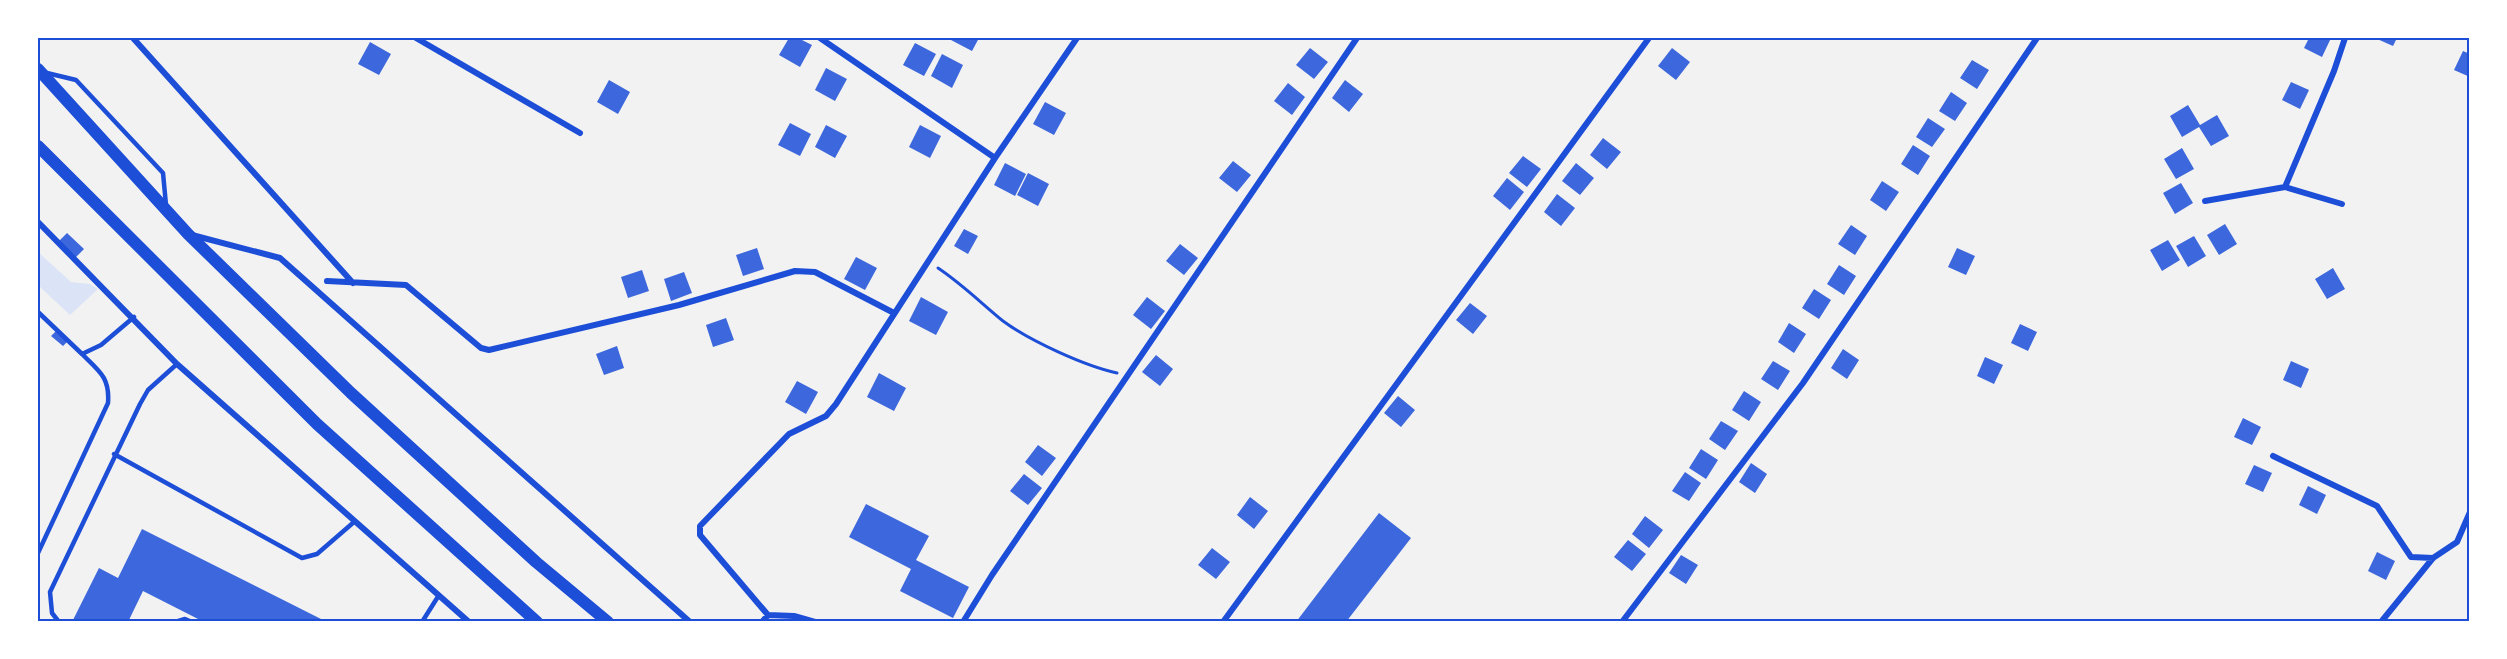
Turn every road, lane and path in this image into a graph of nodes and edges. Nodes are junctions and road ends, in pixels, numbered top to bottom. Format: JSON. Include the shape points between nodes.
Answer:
{"nodes":[{"id":1,"x":133,"y":38,"type":"edge"},
{"id":2,"x":416,"y":38,"type":"edge"},
{"id":3,"x":820,"y":38,"type":"edge"},
{"id":4,"x":1077,"y":38,"type":"edge"},
{"id":5,"x":1358,"y":38,"type":"edge"},
{"id":6,"x":1649,"y":38,"type":"edge"},
{"id":7,"x":2037,"y":38,"type":"edge"},
{"id":8,"x":2345,"y":38,"type":"edge"},
{"id":9,"x":39,"y":70,"type":"edge"},
{"id":10,"x":580,"y":133,"type":"dead end"},
{"id":11,"x":38,"y":146,"type":"edge"},
{"id":12,"x":995,"y":158,"type":"junction"},
{"id":13,"x":2285,"y":187,"type":"junction"},
{"id":14,"x":2205,"y":201,"type":"dead end"},
{"id":15,"x":2342,"y":204,"type":"dead end"},
{"id":16,"x":167,"y":210,"type":"junction"},
{"id":17,"x":38,"y":222,"type":"edge"},
{"id":18,"x":188,"y":234,"type":"junction"},
{"id":19,"x":928,"y":261,"type":"junction"},
{"id":20,"x":327,"y":281,"type":"dead end"},
{"id":21,"x":353,"y":284,"type":"junction"},
{"id":22,"x":38,"y":312,"type":"edge"},
{"id":23,"x":894,"y":313,"type":"junction"},
{"id":24,"x":134,"y":317,"type":"junction"},
{"id":25,"x":82,"y":354,"type":"junction"},
{"id":26,"x":177,"y":364,"type":"junction"},
{"id":27,"x":1127,"y":376,"type":"junction"},
{"id":28,"x":114,"y":454,"type":"junction"},
{"id":29,"x":2273,"y":456,"type":"dead end"},
{"id":30,"x":2469,"y":512,"type":"edge"},
{"id":31,"x":354,"y":522,"type":"junction"},
{"id":32,"x":40,"y":544,"type":"edge"},
{"id":33,"x":38,"y":553,"type":"edge"},
{"id":34,"x":2433,"y":558,"type":"junction"},
{"id":35,"x":439,"y":594,"type":"junction"},
{"id":36,"x":768,"y":615,"type":"junction"},
{"id":37,"x":59,"y":621,"type":"edge"},
{"id":38,"x":175,"y":621,"type":"edge"},
{"id":39,"x":192,"y":621,"type":"edge"},
{"id":40,"x":422,"y":621,"type":"edge"},
{"id":41,"x":469,"y":621,"type":"edge"},
{"id":42,"x":537,"y":621,"type":"edge"},
{"id":43,"x":608,"y":621,"type":"edge"},
{"id":44,"x":690,"y":621,"type":"edge"},
{"id":45,"x":762,"y":621,"type":"edge"},
{"id":46,"x":815,"y":621,"type":"edge"},
{"id":47,"x":963,"y":621,"type":"edge"},
{"id":48,"x":1223,"y":621,"type":"edge"},
{"id":49,"x":1622,"y":621,"type":"edge"},
{"id":50,"x":2381,"y":621,"type":"edge"}],
"edges":[{"from":1,"to":21,"type":"street"},
{"from":2,"to":10,"type":"street"},
{"from":3,"to":12,"type":"street"},
{"from":4,"to":12,"type":"street"},
{"from":5,"to":27,"type":"street"},
{"from":6,"to":48,"type":"street"},
{"from":7,"to":49,"type":"street","via":[[1803,383]]},
{"from":8,"to":13,"type":"street"},
{"from":9,"to":16,"type":"main road"},
{"from":9,"to":16,"type":"lane","via":[[76,80],[163,173]]},
{"from":11,"to":42,"type":"main road","via":[[317,424]]},
{"from":12,"to":19,"type":"street"},
{"from":13,"to":14,"type":"street"},
{"from":13,"to":15,"type":"street"},
{"from":16,"to":18,"type":"main road"},
{"from":17,"to":24,"type":"street"},
{"from":18,"to":43,"type":"main road","via":[[351,393],[536,562]]},
{"from":18,"to":44,"type":"street","via":[[280,258]]},
{"from":19,"to":23,"type":"street"},
{"from":19,"to":27,"type":"path","via":[[1005,322],[1099,369]]},
{"from":20,"to":21,"type":"street"},
{"from":21,"to":23,"type":"street","via":[[406,285],[481,348],[489,350],[679,305],[795,271],[815,272]]},
{"from":22,"to":25,"type":"lane"},
{"from":23,"to":36,"type":"street","via":[[831,410],[789,434],[700,526],[700,535]]},
{"from":24,"to":25,"type":"lane","via":[[101,345]]},
{"from":24,"to":26,"type":"street"},
{"from":25,"to":32,"type":"lane","via":[[104,377],[109,389],[108,403]]},
{"from":26,"to":28,"type":"lane","via":[[148,390]]},
{"from":26,"to":31,"type":"street"},
{"from":27,"to":47,"type":"street"},
{"from":28,"to":31,"type":"lane","via":[[302,558],[316,554]]},
{"from":28,"to":37,"type":"lane","via":[[50,592],[52,613]]},
{"from":29,"to":34,"type":"street","via":[[2377,506],[2411,557]]},
{"from":30,"to":34,"type":"street","via":[[2457,542]]},
{"from":31,"to":35,"type":"street"},
{"from":32,"to":33,"type":"lane"},
{"from":34,"to":50,"type":"street"},
{"from":35,"to":40,"type":"lane"},
{"from":35,"to":41,"type":"street"},
{"from":36,"to":45,"type":"street"},
{"from":36,"to":46,"type":"street"},
{"from":38,"to":39,"type":"lane"}]}
